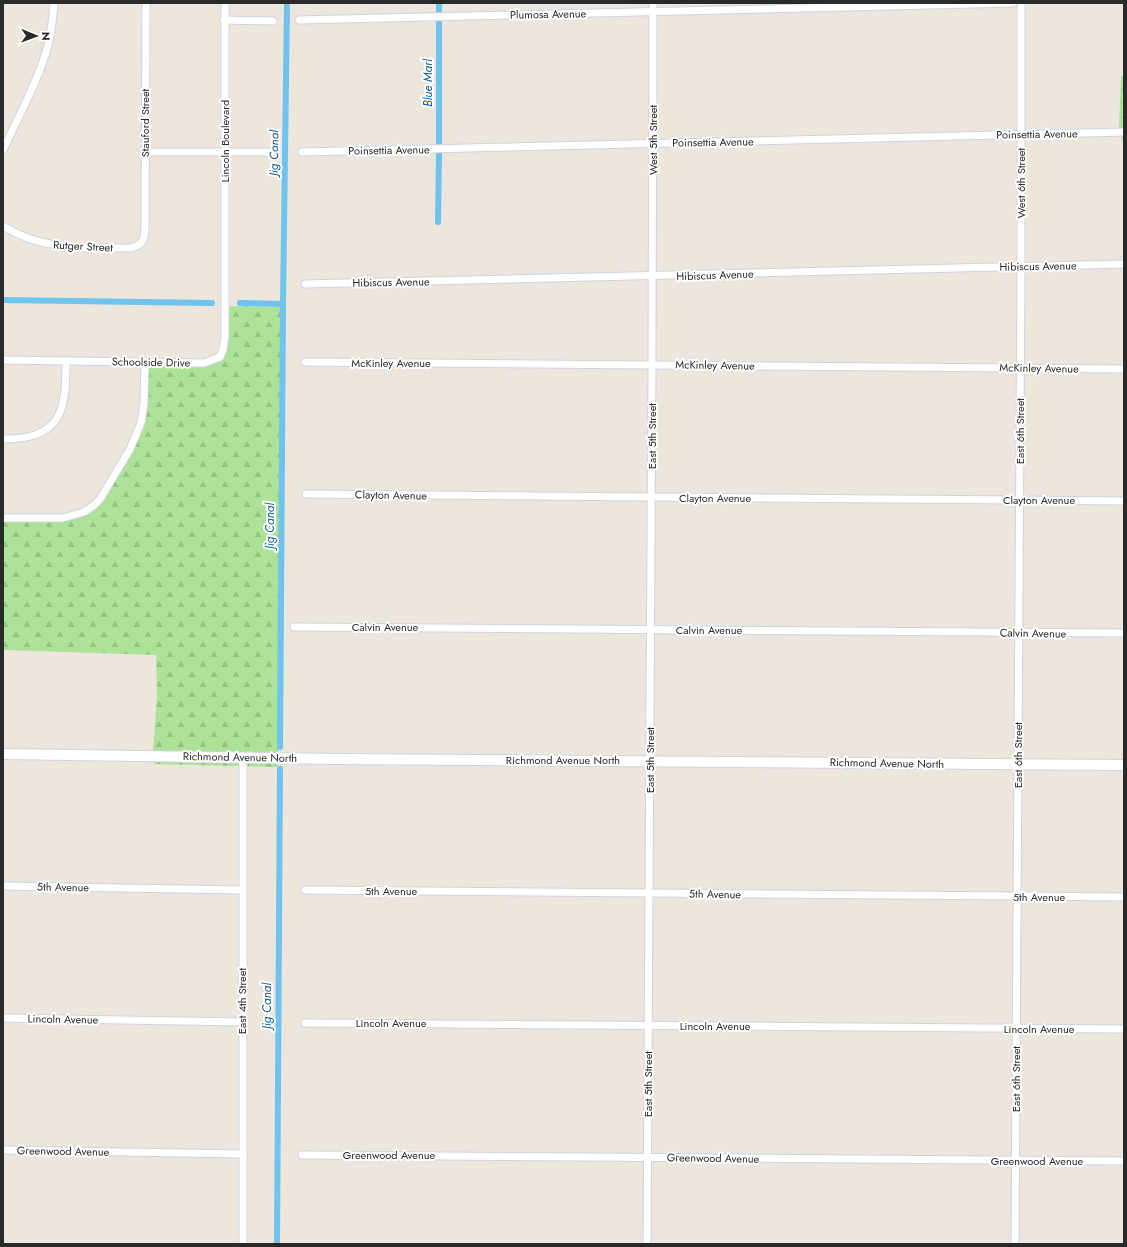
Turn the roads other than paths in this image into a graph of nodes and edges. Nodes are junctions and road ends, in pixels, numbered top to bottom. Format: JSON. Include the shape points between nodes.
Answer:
{"nodes":[{"id":1,"x":54,"y":3,"type":"edge"},
{"id":2,"x":146,"y":3,"type":"edge"},
{"id":3,"x":225,"y":3,"type":"edge"},
{"id":4,"x":653,"y":3,"type":"edge"},
{"id":5,"x":1013,"y":3,"type":"edge"},
{"id":6,"x":1021,"y":3,"type":"edge"},
{"id":7,"x":653,"y":12,"type":"junction"},
{"id":8,"x":224,"y":20,"type":"junction"},
{"id":9,"x":299,"y":20,"type":"dead end"},
{"id":10,"x":273,"y":21,"type":"dead end"},
{"id":11,"x":1124,"y":132,"type":"edge"},
{"id":12,"x":1021,"y":135,"type":"junction"},
{"id":13,"x":653,"y":144,"type":"junction"},
{"id":14,"x":3,"y":150,"type":"edge"},
{"id":15,"x":146,"y":152,"type":"junction"},
{"id":16,"x":224,"y":152,"type":"junction"},
{"id":17,"x":272,"y":152,"type":"dead end"},
{"id":18,"x":302,"y":152,"type":"dead end"},
{"id":19,"x":3,"y":226,"type":"edge"},
{"id":20,"x":141,"y":243,"type":"joint"},
{"id":21,"x":1124,"y":264,"type":"edge"},
{"id":22,"x":1021,"y":266,"type":"junction"},
{"id":23,"x":653,"y":276,"type":"junction"},
{"id":24,"x":225,"y":280,"type":"joint"},
{"id":25,"x":305,"y":284,"type":"dead end"},
{"id":26,"x":3,"y":360,"type":"edge"},
{"id":27,"x":66,"y":361,"type":"junction"},
{"id":28,"x":145,"y":362,"type":"junction"},
{"id":29,"x":305,"y":362,"type":"dead end"},
{"id":30,"x":652,"y":365,"type":"junction"},
{"id":31,"x":1020,"y":368,"type":"junction"},
{"id":32,"x":1124,"y":369,"type":"edge"},
{"id":33,"x":3,"y":439,"type":"edge"},
{"id":34,"x":306,"y":494,"type":"dead end"},
{"id":35,"x":652,"y":497,"type":"junction"},
{"id":36,"x":1020,"y":500,"type":"junction"},
{"id":37,"x":1124,"y":501,"type":"edge"},
{"id":38,"x":3,"y":518,"type":"edge"},
{"id":39,"x":294,"y":627,"type":"dead end"},
{"id":40,"x":651,"y":630,"type":"junction"},
{"id":41,"x":1019,"y":632,"type":"junction"},
{"id":42,"x":1124,"y":633,"type":"edge"},
{"id":43,"x":3,"y":754,"type":"edge"},
{"id":44,"x":243,"y":758,"type":"junction"},
{"id":45,"x":650,"y":761,"type":"junction"},
{"id":46,"x":1018,"y":764,"type":"junction"},
{"id":47,"x":1124,"y":765,"type":"edge"},
{"id":48,"x":3,"y":886,"type":"edge"},
{"id":49,"x":242,"y":890,"type":"junction"},
{"id":50,"x":305,"y":890,"type":"dead end"},
{"id":51,"x":649,"y":893,"type":"junction"},
{"id":52,"x":1017,"y":897,"type":"junction"},
{"id":53,"x":1124,"y":897,"type":"edge"},
{"id":54,"x":3,"y":1018,"type":"edge"},
{"id":55,"x":242,"y":1022,"type":"junction"},
{"id":56,"x":305,"y":1022,"type":"dead end"},
{"id":57,"x":649,"y":1025,"type":"junction"},
{"id":58,"x":1016,"y":1029,"type":"junction"},
{"id":59,"x":1124,"y":1029,"type":"edge"},
{"id":60,"x":3,"y":1150,"type":"edge"},
{"id":61,"x":243,"y":1154,"type":"junction"},
{"id":62,"x":302,"y":1155,"type":"dead end"},
{"id":63,"x":648,"y":1157,"type":"junction"},
{"id":64,"x":1015,"y":1161,"type":"junction"},
{"id":65,"x":1124,"y":1161,"type":"edge"},
{"id":66,"x":243,"y":1244,"type":"edge"},
{"id":67,"x":647,"y":1244,"type":"edge"},
{"id":68,"x":1015,"y":1244,"type":"edge"}],
"edges":[{"from":1,"to":14,"type":"street","via":[[47,49]]},
{"from":2,"to":15,"type":"street","name":"Stauford Street"},
{"from":3,"to":8,"type":"street","name":"Lincoln Boulevard"},
{"from":4,"to":7,"type":"street","name":"West 5th Street"},
{"from":5,"to":7,"type":"street","name":"Plumosa Avenue"},
{"from":6,"to":12,"type":"street","name":"West 6th Street"},
{"from":7,"to":9,"type":"street","name":"Plumosa Avenue"},
{"from":7,"to":13,"type":"street","name":"West 5th Street"},
{"from":8,"to":10,"type":"street"},
{"from":8,"to":16,"type":"street","name":"Lincoln Boulevard"},
{"from":11,"to":12,"type":"street","name":"Poinsettia Avenue"},
{"from":12,"to":13,"type":"street","name":"Poinsettia Avenue"},
{"from":12,"to":22,"type":"street","name":"West 6th Street"},
{"from":13,"to":18,"type":"street","name":"Poinsettia Avenue"},
{"from":13,"to":23,"type":"street","name":"West 5th Street"},
{"from":15,"to":16,"type":"street"},
{"from":15,"to":20,"type":"street","name":"Stauford Street","via":[[145,233]]},
{"from":16,"to":17,"type":"street"},
{"from":16,"to":24,"type":"street","name":"Lincoln Boulevard"},
{"from":19,"to":20,"type":"street","name":"Rutger Street","via":[[37,242],[54,245],[131,248]]},
{"from":21,"to":22,"type":"street","name":"Hibiscus Avenue"},
{"from":22,"to":23,"type":"street","name":"Hibiscus Avenue"},
{"from":22,"to":31,"type":"street","name":"East 6th Street"},
{"from":23,"to":25,"type":"street","name":"Hibiscus Avenue"},
{"from":23,"to":30,"type":"street","name":"East 5th Street"},
{"from":24,"to":28,"type":"street","name":"Schoolside Drive","via":[[225,337],[220,357],[204,363]]},
{"from":26,"to":27,"type":"street","name":"Schoolside Drive"},
{"from":27,"to":28,"type":"street","name":"Schoolside Drive"},
{"from":27,"to":33,"type":"street","via":[[64,402],[54,422],[30,437]]},
{"from":28,"to":38,"type":"street","via":[[144,403],[140,423],[130,450],[100,499],[84,512],[73,516]]},
{"from":29,"to":30,"type":"street","name":"McKinley Avenue"},
{"from":30,"to":31,"type":"street","name":"McKinley Avenue"},
{"from":30,"to":35,"type":"street","name":"East 5th Street"},
{"from":31,"to":32,"type":"street","name":"McKinley Avenue"},
{"from":31,"to":36,"type":"street","name":"East 6th Street"},
{"from":34,"to":35,"type":"street","name":"Clayton Avenue"},
{"from":35,"to":36,"type":"street","name":"Clayton Avenue"},
{"from":35,"to":40,"type":"street","name":"East 5th Street"},
{"from":36,"to":37,"type":"street","name":"Clayton Avenue"},
{"from":36,"to":41,"type":"street","name":"East 6th Street"},
{"from":39,"to":40,"type":"street","name":"Calvin Avenue"},
{"from":40,"to":41,"type":"street","name":"Calvin Avenue"},
{"from":40,"to":45,"type":"street","name":"East 5th Street"},
{"from":41,"to":42,"type":"street","name":"Calvin Avenue"},
{"from":41,"to":46,"type":"street","name":"East 6th Street"},
{"from":43,"to":44,"type":"street","name":"Richmond Avenue North"},
{"from":44,"to":45,"type":"street","name":"Richmond Avenue North"},
{"from":44,"to":49,"type":"street","name":"East 4th Street"},
{"from":45,"to":46,"type":"street","name":"Richmond Avenue North"},
{"from":45,"to":51,"type":"street","name":"East 5th Street"},
{"from":46,"to":47,"type":"street","name":"Richmond Avenue North"},
{"from":46,"to":52,"type":"street","name":"East 6th Street"},
{"from":48,"to":49,"type":"street","name":"5th Avenue"},
{"from":49,"to":55,"type":"street","name":"East 4th Street"},
{"from":50,"to":51,"type":"street","name":"5th Avenue"},
{"from":51,"to":52,"type":"street","name":"5th Avenue"},
{"from":51,"to":57,"type":"street","name":"East 5th Street"},
{"from":52,"to":53,"type":"street","name":"5th Avenue"},
{"from":52,"to":58,"type":"street","name":"East 6th Street"},
{"from":54,"to":55,"type":"street","name":"Lincoln Avenue"},
{"from":55,"to":61,"type":"street","name":"East 4th Street"},
{"from":56,"to":57,"type":"street","name":"Lincoln Avenue"},
{"from":57,"to":58,"type":"street","name":"Lincoln Avenue"},
{"from":57,"to":63,"type":"street","name":"East 5th Street"},
{"from":58,"to":59,"type":"street","name":"Lincoln Avenue"},
{"from":58,"to":64,"type":"street","name":"East 6th Street"},
{"from":60,"to":61,"type":"street","name":"Greenwood Avenue"},
{"from":61,"to":66,"type":"street","name":"East 4th Street"},
{"from":62,"to":63,"type":"street","name":"Greenwood Avenue"},
{"from":63,"to":64,"type":"street","name":"Greenwood Avenue"},
{"from":63,"to":67,"type":"street","name":"East 5th Street"},
{"from":64,"to":65,"type":"street","name":"Greenwood Avenue"},
{"from":64,"to":68,"type":"street","name":"East 6th Street"}]}
